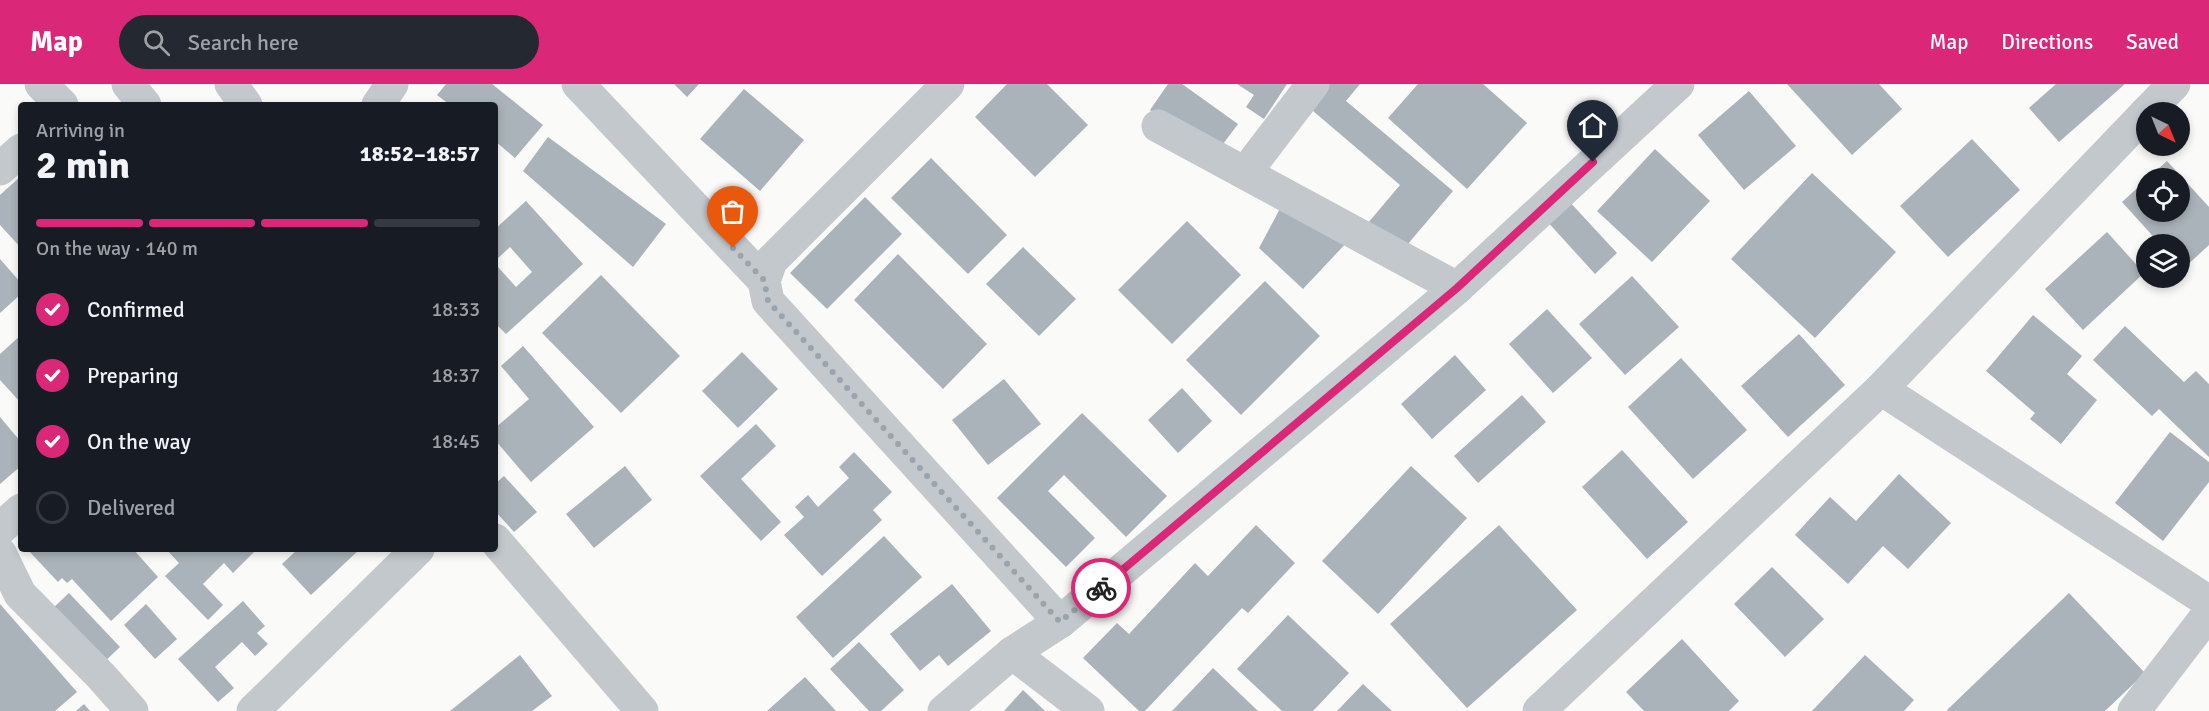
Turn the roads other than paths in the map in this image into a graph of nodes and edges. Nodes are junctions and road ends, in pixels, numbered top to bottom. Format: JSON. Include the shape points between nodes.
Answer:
{"nodes":[{"id":1,"x":40,"y":84,"type":"edge"},
{"id":2,"x":128,"y":84,"type":"edge"},
{"id":3,"x":231,"y":84,"type":"edge"},
{"id":4,"x":392,"y":84,"type":"edge"},
{"id":5,"x":578,"y":84,"type":"edge"},
{"id":6,"x":948,"y":84,"type":"edge"},
{"id":7,"x":1313,"y":84,"type":"edge"},
{"id":8,"x":1678,"y":84,"type":"edge"},
{"id":9,"x":2174,"y":84,"type":"edge"},
{"id":10,"x":59,"y":102,"type":"edge"},
{"id":11,"x":143,"y":102,"type":"edge"},
{"id":12,"x":244,"y":102,"type":"edge"},
{"id":13,"x":380,"y":102,"type":"edge"},
{"id":14,"x":2157,"y":102,"type":"edge"},
{"id":15,"x":2136,"y":124,"type":"edge"},
{"id":16,"x":1158,"y":126,"type":"dead end"},
{"id":17,"x":18,"y":153,"type":"edge"},
{"id":18,"x":0,"y":169,"type":"edge"},
{"id":19,"x":1245,"y":173,"type":"junction"},
{"id":20,"x":764,"y":280,"type":"junction"},
{"id":21,"x":1457,"y":288,"type":"junction"},
{"id":22,"x":1881,"y":389,"type":"junction"},
{"id":23,"x":18,"y":513,"type":"edge"},
{"id":24,"x":0,"y":529,"type":"edge"},
{"id":25,"x":498,"y":543,"type":"edge"},
{"id":26,"x":415,"y":552,"type":"edge"},
{"id":27,"x":0,"y":553,"type":"edge"},
{"id":28,"x":2209,"y":602,"type":"edge"},
{"id":29,"x":2209,"y":614,"type":"edge"},
{"id":30,"x":1060,"y":622,"type":"junction"},
{"id":31,"x":1012,"y":653,"type":"junction"},
{"id":32,"x":132,"y":711,"type":"edge"},
{"id":33,"x":253,"y":711,"type":"edge"},
{"id":34,"x":642,"y":711,"type":"edge"},
{"id":35,"x":944,"y":711,"type":"edge"},
{"id":36,"x":1088,"y":711,"type":"edge"},
{"id":37,"x":1539,"y":711,"type":"edge"},
{"id":38,"x":2134,"y":711,"type":"edge"}],
"edges":[{"from":1,"to":10,"type":"street"},
{"from":2,"to":11,"type":"street"},
{"from":3,"to":12,"type":"street"},
{"from":4,"to":13,"type":"street"},
{"from":5,"to":20,"type":"street"},
{"from":6,"to":20,"type":"street","via":[[771,261]]},
{"from":7,"to":19,"type":"street"},
{"from":8,"to":21,"type":"street"},
{"from":9,"to":14,"type":"street"},
{"from":15,"to":22,"type":"street"},
{"from":16,"to":19,"type":"street"},
{"from":17,"to":18,"type":"street"},
{"from":19,"to":21,"type":"street"},
{"from":20,"to":30,"type":"street","via":[[768,301]]},
{"from":21,"to":30,"type":"street"},
{"from":22,"to":28,"type":"street"},
{"from":22,"to":37,"type":"street"},
{"from":23,"to":24,"type":"street"},
{"from":25,"to":34,"type":"street"},
{"from":26,"to":33,"type":"street"},
{"from":27,"to":32,"type":"street","via":[[20,594]]},
{"from":29,"to":38,"type":"street"},
{"from":30,"to":31,"type":"street"},
{"from":31,"to":35,"type":"street"},
{"from":31,"to":36,"type":"street"}]}
